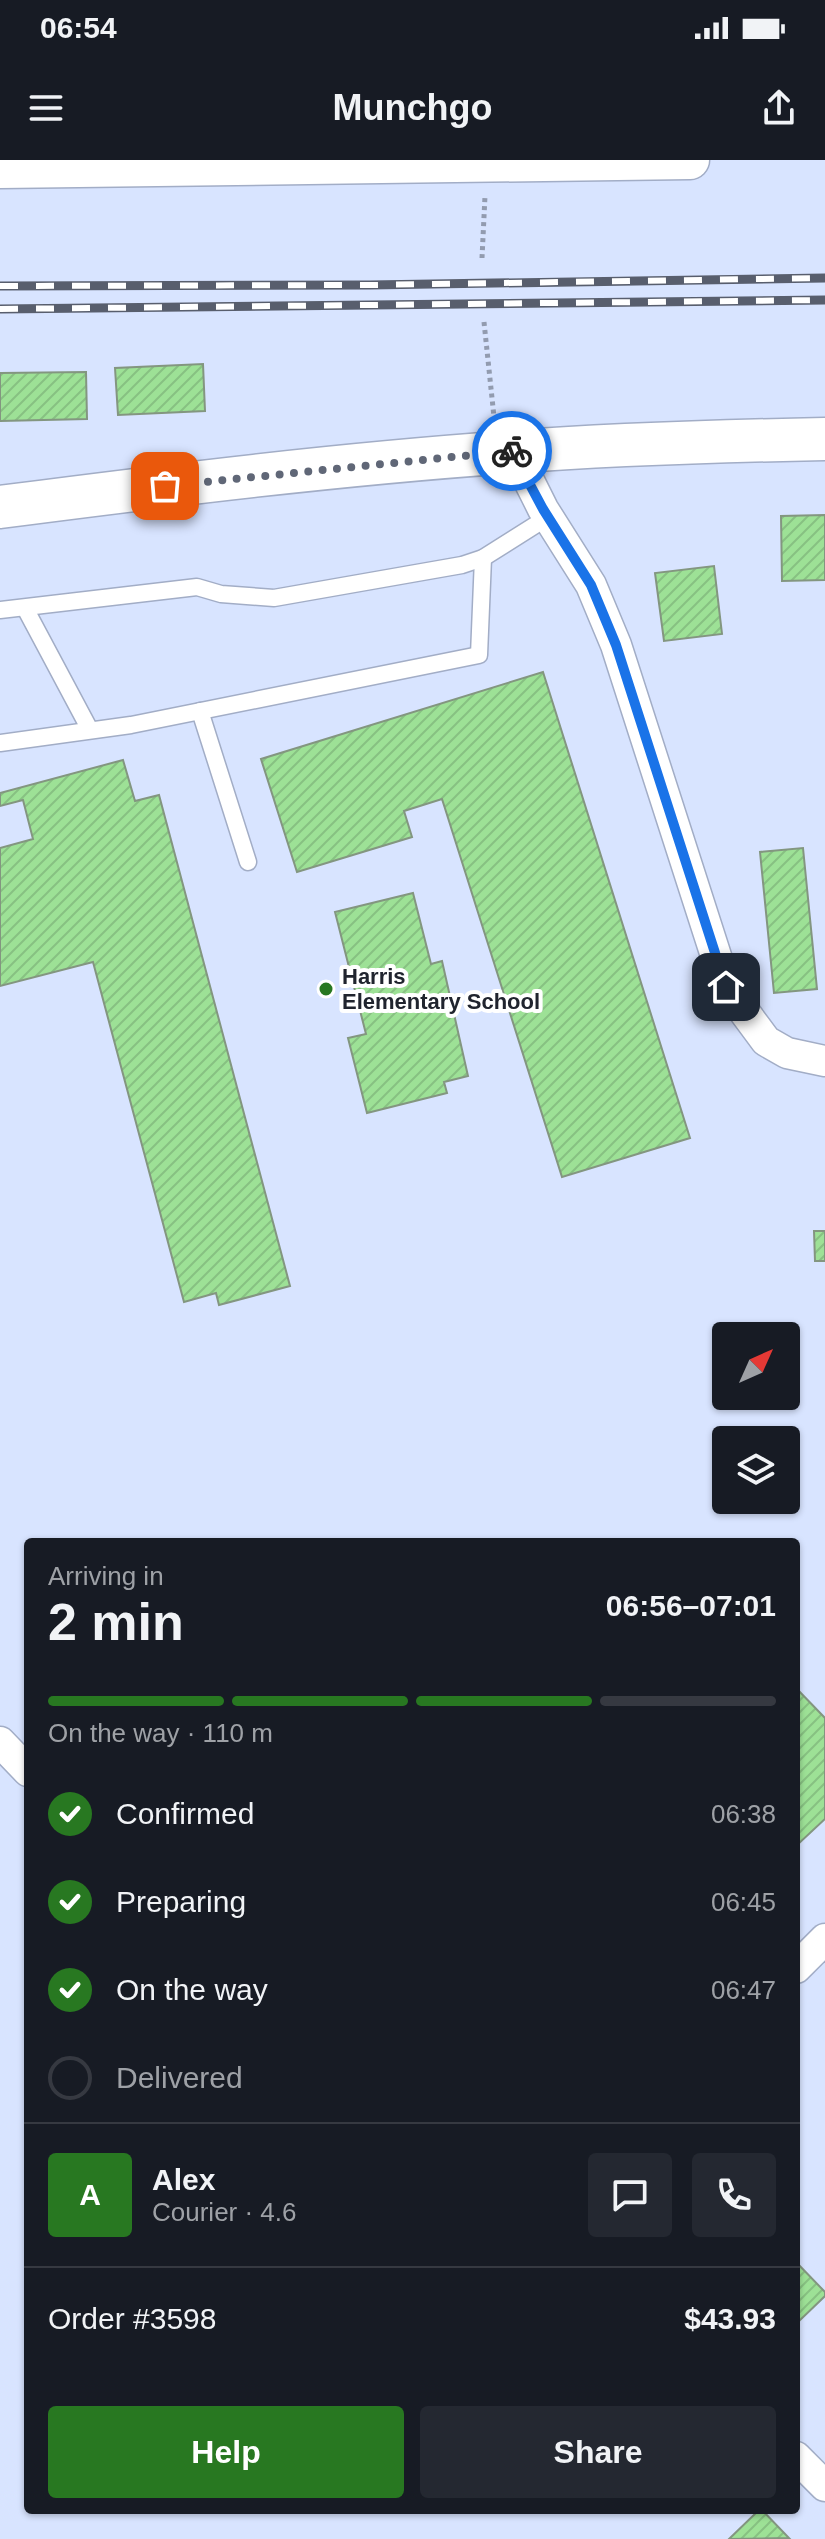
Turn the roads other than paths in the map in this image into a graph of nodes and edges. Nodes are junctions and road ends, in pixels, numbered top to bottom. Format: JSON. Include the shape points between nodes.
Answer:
{"nodes":[{"id":1,"x":690,"y":160,"type":"edge"},
{"id":2,"x":0,"y":169,"type":"edge"},
{"id":3,"x":825,"y":439,"type":"edge"},
{"id":4,"x":505,"y":452,"type":"junction"},
{"id":5,"x":0,"y":507,"type":"edge"},
{"id":6,"x":548,"y":517,"type":"junction"},
{"id":7,"x":483,"y":558,"type":"junction"},
{"id":8,"x":25,"y":608,"type":"junction"},
{"id":9,"x":0,"y":610,"type":"edge"},
{"id":10,"x":200,"y":711,"type":"junction"},
{"id":11,"x":90,"y":730,"type":"junction"},
{"id":12,"x":0,"y":743,"type":"edge"},
{"id":13,"x":248,"y":862,"type":"dead end"},
{"id":14,"x":825,"y":1061,"type":"edge"},
{"id":15,"x":0,"y":1742,"type":"edge"},
{"id":16,"x":24,"y":1767,"type":"edge"},
{"id":17,"x":825,"y":1939,"type":"edge"},
{"id":18,"x":800,"y":1964,"type":"edge"},
{"id":19,"x":800,"y":2461,"type":"edge"},
{"id":20,"x":825,"y":2486,"type":"edge"}],
"edges":[{"from":1,"to":2,"type":"street"},
{"from":3,"to":4,"type":"main road"},
{"from":4,"to":5,"type":"main road"},
{"from":4,"to":6,"type":"street"},
{"from":6,"to":7,"type":"lane"},
{"from":6,"to":14,"type":"street","via":[[591,585],[616,645],[726,987],[766,1041],[787,1053]]},
{"from":7,"to":8,"type":"lane","via":[[274,598],[197,587]]},
{"from":7,"to":10,"type":"lane","via":[[479,655]]},
{"from":8,"to":9,"type":"lane"},
{"from":8,"to":11,"type":"lane"},
{"from":10,"to":11,"type":"lane"},
{"from":10,"to":13,"type":"lane"},
{"from":11,"to":12,"type":"lane"},
{"from":15,"to":16,"type":"street"},
{"from":17,"to":18,"type":"street"},
{"from":19,"to":20,"type":"street"}]}
